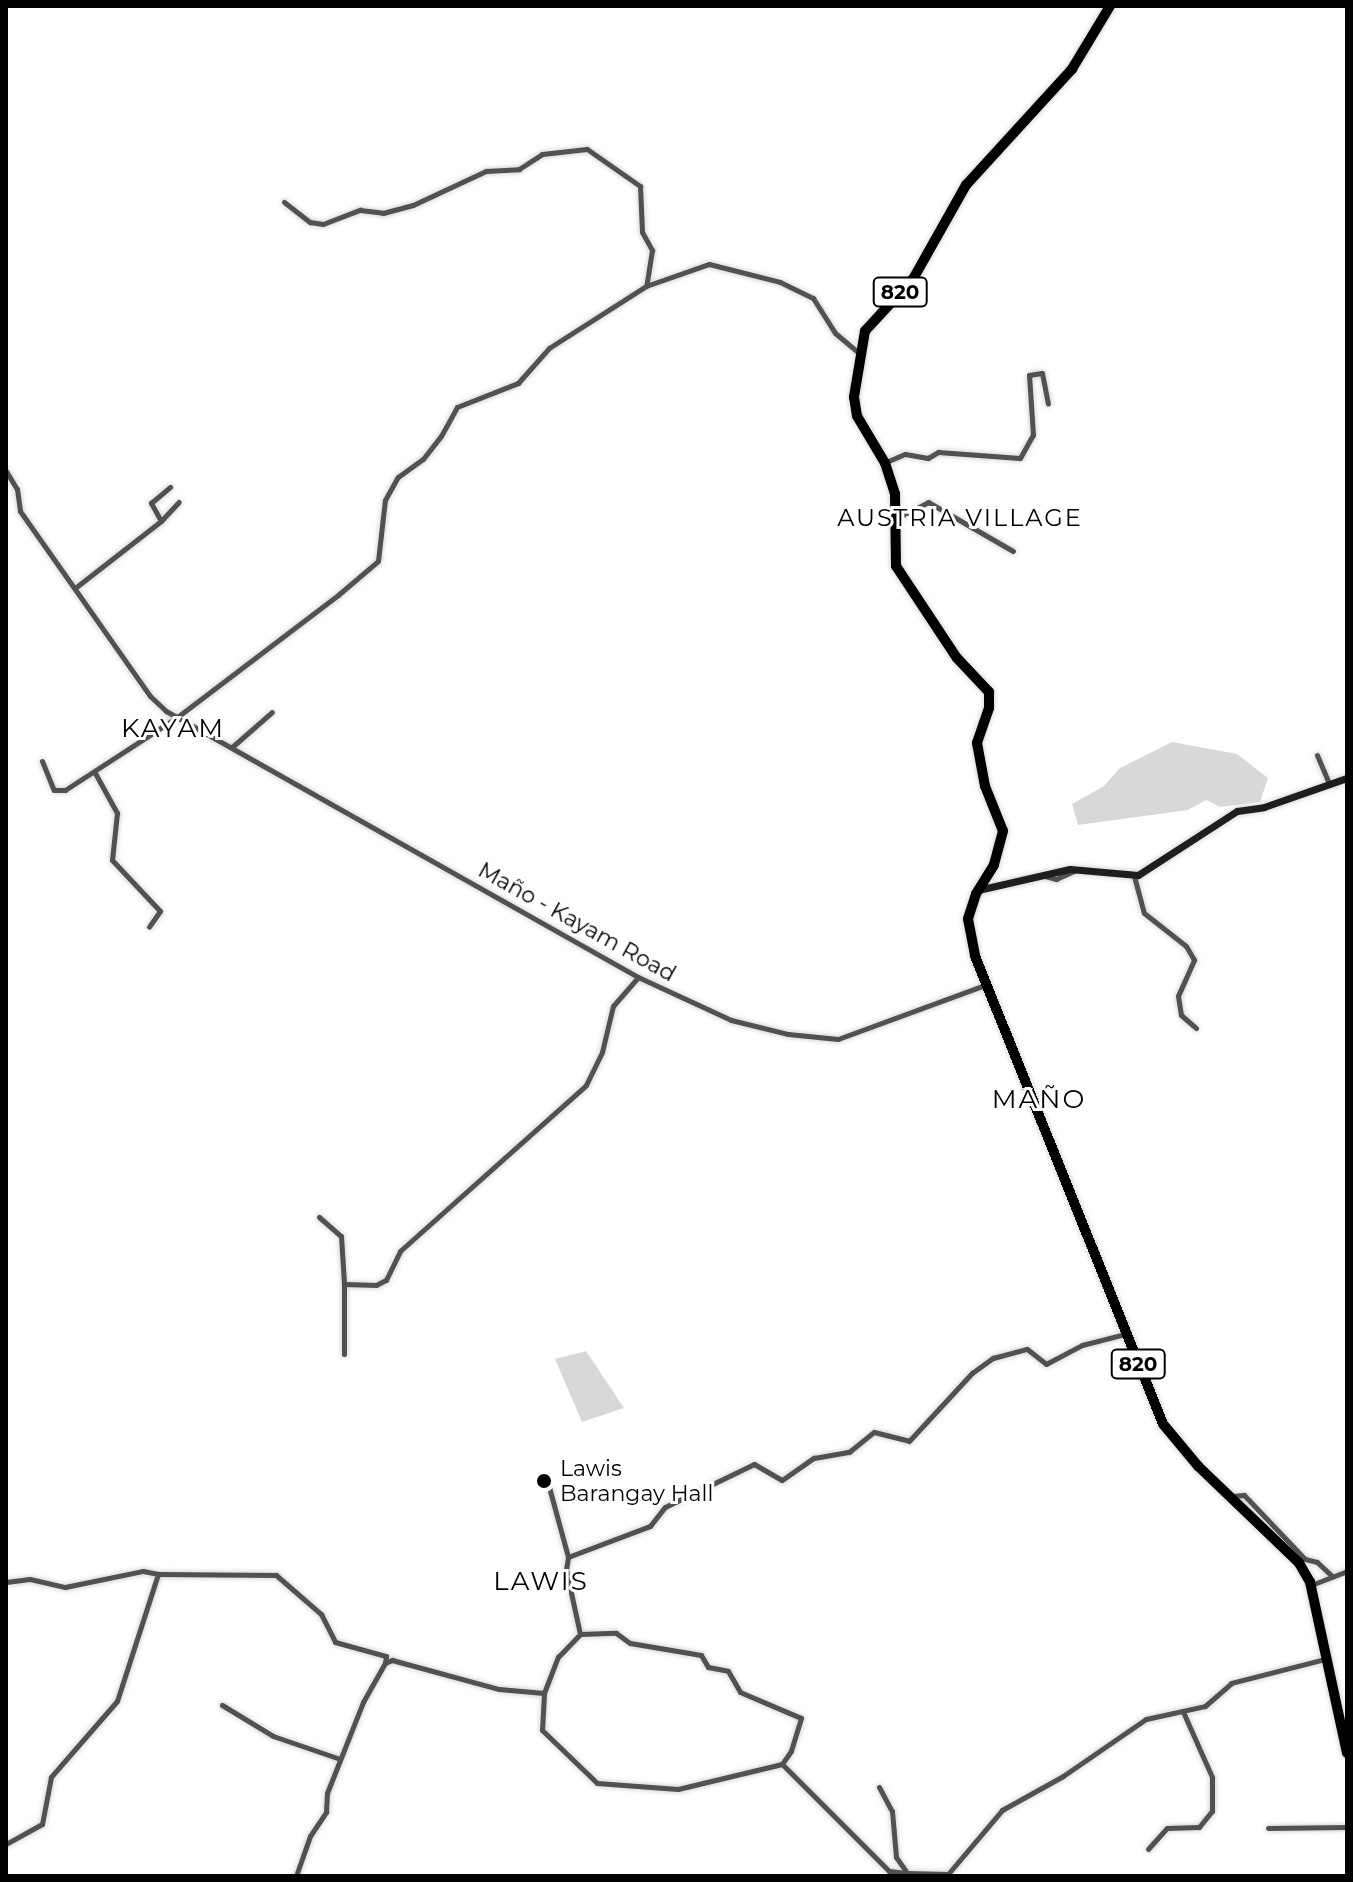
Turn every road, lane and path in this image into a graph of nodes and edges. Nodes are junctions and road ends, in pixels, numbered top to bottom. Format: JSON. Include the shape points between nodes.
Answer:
{"nodes":[{"id":1,"x":1110,"y":6,"type":"edge"},
{"id":2,"x":284,"y":202,"type":"dead end"},
{"id":3,"x":646,"y":286,"type":"junction"},
{"id":4,"x":859,"y":353,"type":"junction"},
{"id":5,"x":1048,"y":403,"type":"dead end"},
{"id":6,"x":885,"y":463,"type":"junction"},
{"id":7,"x":6,"y":471,"type":"edge"},
{"id":8,"x":170,"y":487,"type":"dead end"},
{"id":9,"x":179,"y":502,"type":"dead end"},
{"id":10,"x":896,"y":518,"type":"junction"},
{"id":11,"x":161,"y":521,"type":"junction"},
{"id":12,"x":1013,"y":551,"type":"dead end"},
{"id":13,"x":74,"y":588,"type":"junction"},
{"id":14,"x":272,"y":712,"type":"dead end"},
{"id":15,"x":176,"y":718,"type":"junction"},
{"id":16,"x":232,"y":747,"type":"junction"},
{"id":17,"x":1317,"y":755,"type":"dead end"},
{"id":18,"x":42,"y":761,"type":"dead end"},
{"id":19,"x":95,"y":773,"type":"junction"},
{"id":20,"x":1347,"y":778,"type":"edge"},
{"id":21,"x":1329,"y":783,"type":"junction"},
{"id":22,"x":1134,"y":876,"type":"junction"},
{"id":23,"x":978,"y":890,"type":"junction"},
{"id":24,"x":149,"y":927,"type":"dead end"},
{"id":25,"x":638,"y":977,"type":"junction"},
{"id":26,"x":986,"y":984,"type":"junction"},
{"id":27,"x":1196,"y":1028,"type":"dead end"},
{"id":28,"x":319,"y":1217,"type":"dead end"},
{"id":29,"x":344,"y":1284,"type":"junction"},
{"id":30,"x":1126,"y":1334,"type":"junction"},
{"id":31,"x":344,"y":1354,"type":"dead end"},
{"id":32,"x":549,"y":1487,"type":"dead end"},
{"id":33,"x":1231,"y":1496,"type":"junction"},
{"id":34,"x":568,"y":1557,"type":"junction"},
{"id":35,"x":1347,"y":1571,"type":"edge"},
{"id":36,"x":158,"y":1574,"type":"junction"},
{"id":37,"x":1332,"y":1576,"type":"junction"},
{"id":38,"x":6,"y":1582,"type":"edge"},
{"id":39,"x":1311,"y":1585,"type":"junction"},
{"id":40,"x":580,"y":1634,"type":"junction"},
{"id":41,"x":1325,"y":1659,"type":"junction"},
{"id":42,"x":385,"y":1663,"type":"junction"},
{"id":43,"x":544,"y":1693,"type":"junction"},
{"id":44,"x":222,"y":1705,"type":"dead end"},
{"id":45,"x":1183,"y":1712,"type":"junction"},
{"id":46,"x":1347,"y":1753,"type":"edge"},
{"id":47,"x":340,"y":1759,"type":"junction"},
{"id":48,"x":782,"y":1764,"type":"junction"},
{"id":49,"x":879,"y":1787,"type":"dead end"},
{"id":50,"x":1347,"y":1827,"type":"edge"},
{"id":51,"x":1268,"y":1828,"type":"dead end"},
{"id":52,"x":6,"y":1844,"type":"edge"},
{"id":53,"x":1148,"y":1849,"type":"dead end"},
{"id":54,"x":907,"y":1873,"type":"junction"},
{"id":55,"x":296,"y":1876,"type":"edge"}],
"edges":[{"from":1,"to":4,"type":"highway","number":"820","via":[[1072,69],[966,185],[913,279],[865,331]]},
{"from":2,"to":3,"type":"street","via":[[310,222],[323,224],[360,210],[383,213],[413,205],[486,171],[519,169],[548,152],[587,149],[640,186],[642,232],[652,250]]},
{"from":3,"to":4,"type":"street","via":[[709,264],[780,282],[813,298],[835,333]]},
{"from":3,"to":15,"type":"street","via":[[549,348],[518,383],[457,407],[441,436],[423,459],[398,477],[385,500],[378,561]]},
{"from":4,"to":6,"type":"highway","number":"820","via":[[857,416]]},
{"from":5,"to":6,"type":"street","via":[[1042,373],[1029,375],[1033,435],[1020,458],[938,452],[928,458],[905,454]]},
{"from":6,"to":10,"type":"highway","number":"820"},
{"from":7,"to":13,"type":"street","name":"Maño - Kayam Road","via":[[17,489],[20,511]]},
{"from":8,"to":11,"type":"street","via":[[151,503]]},
{"from":9,"to":11,"type":"street"},
{"from":10,"to":12,"type":"street","via":[[928,502]]},
{"from":10,"to":23,"type":"highway","number":"820","via":[[899,573],[990,700],[977,743],[985,786],[1003,831],[994,865]]},
{"from":11,"to":13,"type":"street"},
{"from":13,"to":15,"type":"street","name":"Maño - Kayam Road","via":[[150,696]]},
{"from":14,"to":16,"type":"street"},
{"from":15,"to":16,"type":"street","name":"Maño - Kayam Road"},
{"from":15,"to":19,"type":"street"},
{"from":16,"to":25,"type":"street","name":"Maño - Kayam Road"},
{"from":17,"to":21,"type":"street"},
{"from":18,"to":19,"type":"street","via":[[57,794]]},
{"from":19,"to":24,"type":"street","via":[[117,813],[112,860],[160,911]]},
{"from":20,"to":21,"type":"street"},
{"from":21,"to":22,"type":"street","via":[[1264,807],[1237,811]]},
{"from":22,"to":23,"type":"street","via":[[1076,869]]},
{"from":22,"to":27,"type":"street","via":[[1144,913],[1186,946],[1194,960],[1178,996],[1181,1015]]},
{"from":23,"to":26,"type":"highway","number":"820","via":[[968,919]]},
{"from":25,"to":26,"type":"street","name":"Maño - Kayam Road","via":[[731,1020],[838,1039]]},
{"from":25,"to":29,"type":"street","via":[[613,1006],[602,1052],[586,1085],[400,1251],[386,1280],[376,1285]]},
{"from":26,"to":30,"type":"highway","number":"820"},
{"from":28,"to":29,"type":"street","via":[[341,1236]]},
{"from":29,"to":31,"type":"street"},
{"from":30,"to":33,"type":"highway","number":"820","via":[[1163,1424]]},
{"from":30,"to":34,"type":"street","via":[[1082,1345],[1046,1364],[1027,1349],[993,1358],[972,1373],[909,1441],[874,1432],[849,1452],[820,1456],[782,1480],[754,1464],[665,1507],[650,1526]]},
{"from":32,"to":34,"type":"street"},
{"from":33,"to":37,"type":"street","via":[[1244,1495],[1305,1559]]},
{"from":33,"to":39,"type":"highway","number":"820","via":[[1299,1563]]},
{"from":34,"to":40,"type":"street"},
{"from":35,"to":37,"type":"street"},
{"from":36,"to":38,"type":"street","via":[[132,1572],[65,1587],[30,1579]]},
{"from":36,"to":42,"type":"street","via":[[276,1575],[321,1614],[335,1642],[386,1656]]},
{"from":36,"to":52,"type":"street","via":[[117,1701],[51,1777],[42,1824]]},
{"from":37,"to":39,"type":"street"},
{"from":39,"to":41,"type":"highway","number":"820"},
{"from":40,"to":43,"type":"street","via":[[558,1657]]},
{"from":40,"to":48,"type":"street","via":[[616,1633],[630,1643],[701,1655],[708,1667],[728,1671],[740,1692],[801,1718]]},
{"from":41,"to":45,"type":"street","via":[[1231,1683],[1205,1706]]},
{"from":41,"to":46,"type":"highway","number":"820"},
{"from":42,"to":43,"type":"street","via":[[392,1660],[499,1689]]},
{"from":42,"to":47,"type":"street"},
{"from":43,"to":48,"type":"street","via":[[542,1730],[597,1783],[678,1789]]},
{"from":44,"to":47,"type":"street","via":[[273,1736]]},
{"from":45,"to":53,"type":"street","via":[[1212,1777],[1212,1811],[1199,1827],[1167,1828]]},
{"from":45,"to":54,"type":"street","via":[[1146,1719],[1002,1810],[948,1874]]},
{"from":47,"to":55,"type":"street","via":[[326,1812],[310,1836]]},
{"from":48,"to":54,"type":"street","via":[[889,1871]]},
{"from":49,"to":54,"type":"street","via":[[892,1811],[896,1857]]},
{"from":50,"to":51,"type":"street"}]}
